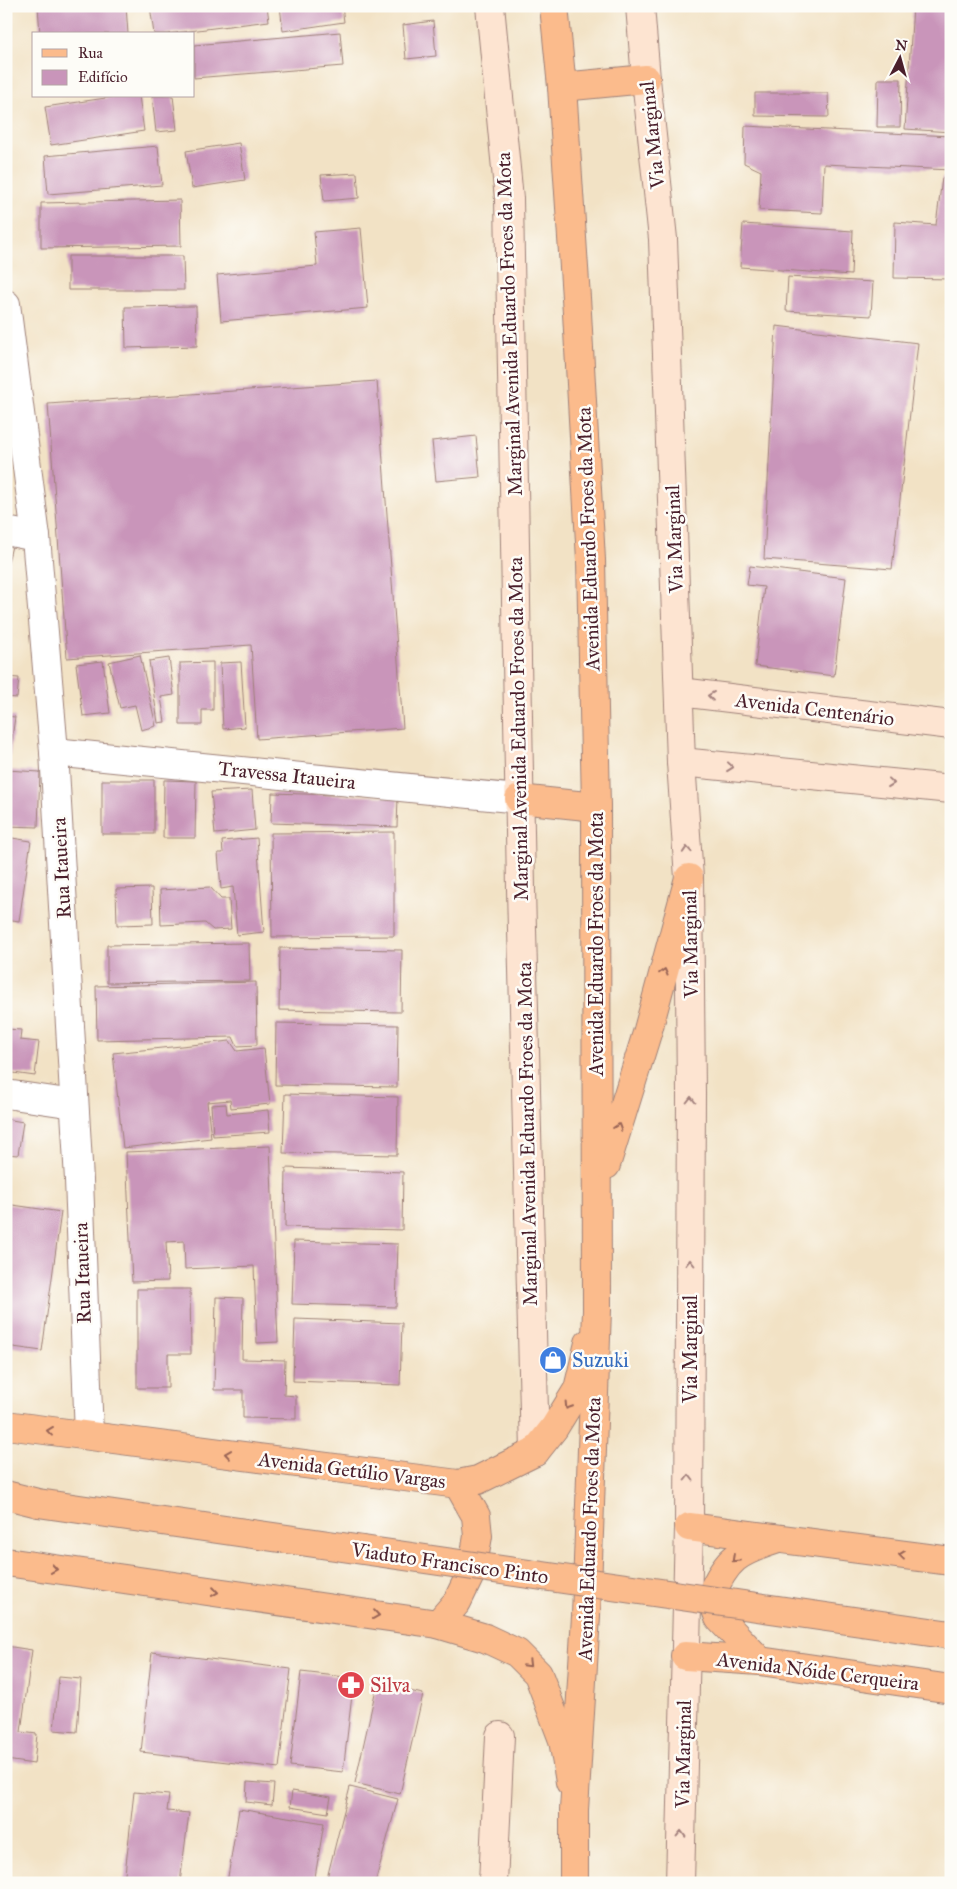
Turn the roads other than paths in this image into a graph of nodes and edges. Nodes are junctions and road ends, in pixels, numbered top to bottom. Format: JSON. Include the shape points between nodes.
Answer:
{"nodes":[{"id":1,"x":490,"y":6,"type":"edge"},
{"id":2,"x":554,"y":6,"type":"edge"},
{"id":3,"x":640,"y":6,"type":"edge"},
{"id":4,"x":646,"y":79,"type":"junction"},
{"id":5,"x":562,"y":87,"type":"junction"},
{"id":6,"x":6,"y":304,"type":"edge"},
{"id":7,"x":6,"y":531,"type":"edge"},
{"id":8,"x":36,"y":537,"type":"junction"},
{"id":9,"x":680,"y":692,"type":"junction"},
{"id":10,"x":951,"y":725,"type":"edge"},
{"id":11,"x":54,"y":752,"type":"junction"},
{"id":12,"x":681,"y":762,"type":"junction"},
{"id":13,"x":951,"y":789,"type":"edge"},
{"id":14,"x":519,"y":799,"type":"junction"},
{"id":15,"x":596,"y":807,"type":"junction"},
{"id":16,"x":689,"y":878,"type":"junction"},
{"id":17,"x":6,"y":1094,"type":"edge"},
{"id":18,"x":74,"y":1104,"type":"junction"},
{"id":19,"x":598,"y":1190,"type":"junction"},
{"id":20,"x":597,"y":1310,"type":"junction"},
{"id":21,"x":6,"y":1425,"type":"edge"},
{"id":22,"x":88,"y":1435,"type":"junction"},
{"id":23,"x":535,"y":1452,"type":"junction"},
{"id":24,"x":458,"y":1484,"type":"junction"},
{"id":25,"x":6,"y":1495,"type":"edge"},
{"id":26,"x":6,"y":1500,"type":"edge"},
{"id":27,"x":38,"y":1504,"type":"junction"},
{"id":28,"x":689,"y":1526,"type":"junction"},
{"id":29,"x":779,"y":1539,"type":"junction"},
{"id":30,"x":951,"y":1561,"type":"edge"},
{"id":31,"x":6,"y":1562,"type":"edge"},
{"id":32,"x":438,"y":1624,"type":"junction"},
{"id":33,"x":951,"y":1635,"type":"edge"},
{"id":34,"x":685,"y":1656,"type":"junction"},
{"id":35,"x":760,"y":1661,"type":"junction"},
{"id":36,"x":951,"y":1689,"type":"edge"},
{"id":37,"x":500,"y":1736,"type":"dead end"},
{"id":38,"x":574,"y":1810,"type":"junction"},
{"id":39,"x":493,"y":1883,"type":"edge"},
{"id":40,"x":574,"y":1883,"type":"edge"},
{"id":41,"x":680,"y":1883,"type":"edge"}],
"edges":[{"from":1,"to":14,"type":"street","name":"Marginal Avenida Eduardo Froes da Mota","via":[[509,199]]},
{"from":2,"to":5,"type":"main road","name":"Avenida Eduardo Froes da Mota"},
{"from":3,"to":4,"type":"street","name":"Via Marginal"},
{"from":4,"to":5,"type":"main road"},
{"from":4,"to":9,"type":"street","name":"Via Marginal","via":[[663,239]]},
{"from":5,"to":15,"type":"main road","name":"Avenida Eduardo Froes da Mota","via":[[591,560]]},
{"from":6,"to":8,"type":"street","name":"Rua Itaueira"},
{"from":7,"to":8,"type":"street"},
{"from":8,"to":11,"type":"street","name":"Rua Itaueira"},
{"from":10,"to":9,"type":"street","name":"Avenida Centenário","one_way":true},
{"from":9,"to":12,"type":"street","name":"Via Marginal"},
{"from":11,"to":14,"type":"street","name":"Travessa Itaueira"},
{"from":11,"to":18,"type":"street","name":"Rua Itaueira"},
{"from":12,"to":13,"type":"street","one_way":true},
{"from":16,"to":12,"type":"street","name":"Via Marginal","one_way":true},
{"from":14,"to":15,"type":"main road"},
{"from":14,"to":23,"type":"street","name":"Marginal Avenida Eduardo Froes da Mota"},
{"from":15,"to":19,"type":"main road","name":"Avenida Eduardo Froes da Mota"},
{"from":19,"to":16,"type":"main road","one_way":true,"via":[[648,1030]]},
{"from":28,"to":16,"type":"street","name":"Via Marginal","one_way":true},
{"from":17,"to":18,"type":"street"},
{"from":18,"to":22,"type":"street","name":"Rua Itaueira"},
{"from":19,"to":20,"type":"main road","name":"Avenida Eduardo Froes da Mota"},
{"from":20,"to":23,"type":"main road","name":"Avenida Getúlio Vargas","one_way":true,"via":[[578,1389]]},
{"from":20,"to":38,"type":"main road","name":"Avenida Eduardo Froes da Mota","via":[[586,1616]]},
{"from":22,"to":21,"type":"main road","name":"Avenida Getúlio Vargas","one_way":true},
{"from":24,"to":22,"type":"main road","name":"Avenida Getúlio Vargas","one_way":true},
{"from":23,"to":24,"type":"main road","name":"Avenida Getúlio Vargas","via":[[478,1480]]},
{"from":24,"to":32,"type":"main road","via":[[476,1516],[478,1536],[472,1571],[458,1602]]},
{"from":25,"to":27,"type":"main road"},
{"from":26,"to":27,"type":"main road"},
{"from":27,"to":33,"type":"main road","name":"Viaduto Francisco Pinto","bridge":true},
{"from":28,"to":29,"type":"main road"},
{"from":28,"to":34,"type":"street","name":"Via Marginal"},
{"from":30,"to":29,"type":"main road","one_way":true},
{"from":29,"to":35,"type":"main road","one_way":true,"via":[[737,1555],[719,1576],[712,1595],[719,1618]]},
{"from":31,"to":32,"type":"main road","one_way":true},
{"from":32,"to":38,"type":"main road","one_way":true,"via":[[486,1638],[517,1653],[538,1674],[563,1740]]},
{"from":34,"to":35,"type":"main road","name":"Avenida Nóide Cerqueira"},
{"from":41,"to":34,"type":"street","name":"Via Marginal","one_way":true},
{"from":35,"to":36,"type":"main road","name":"Avenida Nóide Cerqueira"},
{"from":37,"to":39,"type":"street"},
{"from":38,"to":40,"type":"main road","name":"Avenida Eduardo Froes da Mota"}]}
